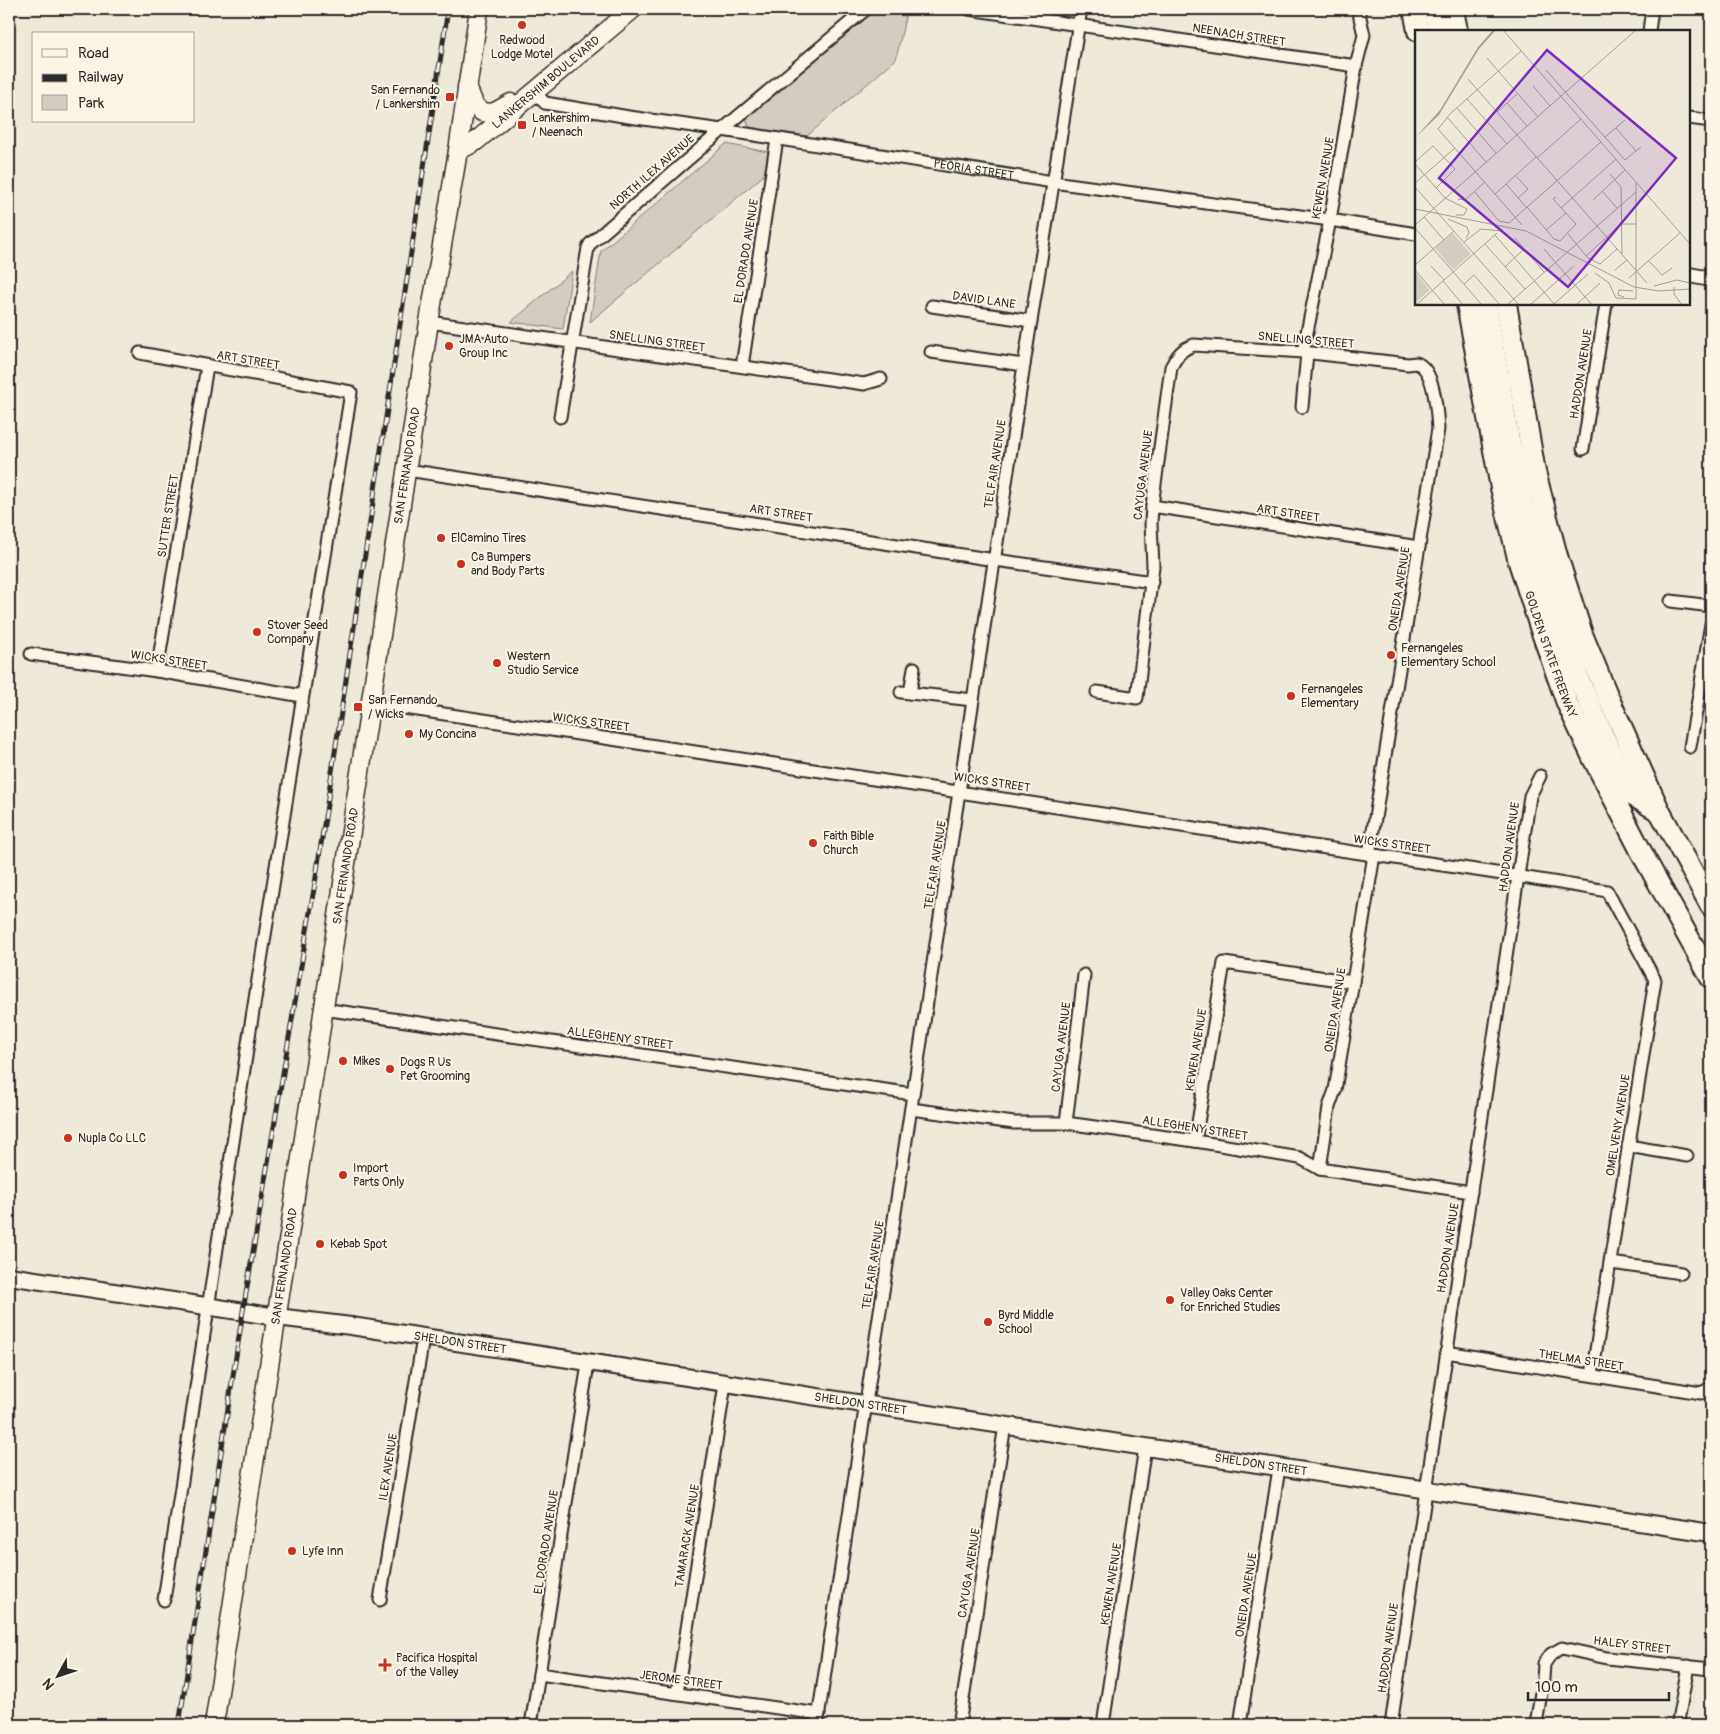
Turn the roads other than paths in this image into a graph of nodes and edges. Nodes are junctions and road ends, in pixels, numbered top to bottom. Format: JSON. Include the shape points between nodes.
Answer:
{"nodes":[{"id":1,"x":479,"y":9,"type":"edge"},
{"id":2,"x":633,"y":9,"type":"edge"},
{"id":3,"x":866,"y":9,"type":"edge"},
{"id":4,"x":969,"y":9,"type":"edge"},
{"id":5,"x":1080,"y":9,"type":"edge"},
{"id":6,"x":1358,"y":9,"type":"edge"},
{"id":7,"x":1414,"y":9,"type":"edge"},
{"id":8,"x":1427,"y":9,"type":"edge"},
{"id":9,"x":1434,"y":9,"type":"edge"},
{"id":10,"x":1453,"y":9,"type":"edge"},
{"id":11,"x":1652,"y":9,"type":"edge"},
{"id":12,"x":1078,"y":24,"type":"junction"},
{"id":13,"x":1418,"y":30,"type":"edge"},
{"id":14,"x":1431,"y":30,"type":"edge"},
{"id":15,"x":1438,"y":30,"type":"edge"},
{"id":16,"x":1457,"y":30,"type":"edge"},
{"id":17,"x":1649,"y":30,"type":"edge"},
{"id":18,"x":1356,"y":66,"type":"junction"},
{"id":19,"x":467,"y":86,"type":"junction"},
{"id":20,"x":535,"y":93,"type":"junction"},
{"id":21,"x":1690,"y":118,"type":"edge"},
{"id":22,"x":1711,"y":121,"type":"edge"},
{"id":23,"x":722,"y":130,"type":"junction"},
{"id":24,"x":777,"y":139,"type":"junction"},
{"id":25,"x":458,"y":151,"type":"junction"},
{"id":26,"x":1053,"y":182,"type":"junction"},
{"id":27,"x":1330,"y":220,"type":"junction"},
{"id":28,"x":1412,"y":234,"type":"edge"},
{"id":29,"x":1690,"y":275,"type":"edge"},
{"id":30,"x":1711,"y":279,"type":"edge"},
{"id":31,"x":1467,"y":305,"type":"edge"},
{"id":32,"x":1479,"y":305,"type":"edge"},
{"id":33,"x":1486,"y":305,"type":"edge"},
{"id":34,"x":1506,"y":305,"type":"edge"},
{"id":35,"x":1606,"y":305,"type":"edge"},
{"id":36,"x":932,"y":306,"type":"dead end"},
{"id":37,"x":1031,"y":321,"type":"junction"},
{"id":38,"x":429,"y":322,"type":"junction"},
{"id":39,"x":573,"y":343,"type":"junction"},
{"id":40,"x":1194,"y":345,"type":"joint"},
{"id":41,"x":140,"y":353,"type":"dead end"},
{"id":42,"x":1305,"y":353,"type":"junction"},
{"id":43,"x":935,"y":356,"type":"dead end"},
{"id":44,"x":1416,"y":363,"type":"joint"},
{"id":45,"x":1024,"y":365,"type":"junction"},
{"id":46,"x":206,"y":366,"type":"junction"},
{"id":47,"x":742,"y":366,"type":"junction"},
{"id":48,"x":881,"y":379,"type":"dead end"},
{"id":49,"x":1302,"y":407,"type":"dead end"},
{"id":50,"x":560,"y":417,"type":"dead end"},
{"id":51,"x":1583,"y":449,"type":"dead end"},
{"id":52,"x":407,"y":470,"type":"junction"},
{"id":53,"x":1152,"y":506,"type":"junction"},
{"id":54,"x":1419,"y":547,"type":"junction"},
{"id":55,"x":995,"y":560,"type":"junction"},
{"id":56,"x":1152,"y":582,"type":"junction"},
{"id":57,"x":1671,"y":601,"type":"dead end"},
{"id":58,"x":1711,"y":606,"type":"edge"},
{"id":59,"x":1711,"y":624,"type":"edge"},
{"id":60,"x":31,"y":654,"type":"dead end"},
{"id":61,"x":914,"y":668,"type":"dead end"},
{"id":62,"x":157,"y":671,"type":"junction"},
{"id":63,"x":1097,"y":692,"type":"dead end"},
{"id":64,"x":302,"y":696,"type":"junction"},
{"id":65,"x":973,"y":700,"type":"junction"},
{"id":66,"x":371,"y":703,"type":"junction"},
{"id":67,"x":1690,"y":747,"type":"dead end"},
{"id":68,"x":1540,"y":776,"type":"dead end"},
{"id":69,"x":960,"y":791,"type":"junction"},
{"id":70,"x":1660,"y":812,"type":"junction"},
{"id":71,"x":1680,"y":848,"type":"junction"},
{"id":72,"x":1372,"y":855,"type":"junction"},
{"id":73,"x":1644,"y":857,"type":"junction"},
{"id":74,"x":1518,"y":875,"type":"junction"},
{"id":75,"x":1711,"y":884,"type":"edge"},
{"id":76,"x":1607,"y":891,"type":"joint"},
{"id":77,"x":1711,"y":906,"type":"edge"},
{"id":78,"x":1084,"y":975,"type":"dead end"},
{"id":79,"x":1711,"y":978,"type":"edge"},
{"id":80,"x":1353,"y":982,"type":"junction"},
{"id":81,"x":323,"y":1009,"type":"junction"},
{"id":82,"x":913,"y":1094,"type":"junction"},
{"id":83,"x":911,"y":1109,"type":"junction"},
{"id":84,"x":1066,"y":1123,"type":"junction"},
{"id":85,"x":1195,"y":1141,"type":"junction"},
{"id":86,"x":1628,"y":1146,"type":"junction"},
{"id":87,"x":1687,"y":1156,"type":"dead end"},
{"id":88,"x":1320,"y":1168,"type":"junction"},
{"id":89,"x":1471,"y":1192,"type":"junction"},
{"id":90,"x":1611,"y":1263,"type":"junction"},
{"id":91,"x":1681,"y":1273,"type":"dead end"},
{"id":92,"x":9,"y":1276,"type":"edge"},
{"id":93,"x":209,"y":1307,"type":"junction"},
{"id":94,"x":277,"y":1317,"type":"junction"},
{"id":95,"x":423,"y":1338,"type":"junction"},
{"id":96,"x":1446,"y":1352,"type":"junction"},
{"id":97,"x":588,"y":1364,"type":"junction"},
{"id":98,"x":1592,"y":1375,"type":"junction"},
{"id":99,"x":725,"y":1384,"type":"junction"},
{"id":100,"x":1711,"y":1388,"type":"edge"},
{"id":101,"x":865,"y":1405,"type":"junction"},
{"id":102,"x":1005,"y":1425,"type":"junction"},
{"id":103,"x":1145,"y":1447,"type":"junction"},
{"id":104,"x":1279,"y":1468,"type":"junction"},
{"id":105,"x":1425,"y":1489,"type":"junction"},
{"id":106,"x":1711,"y":1533,"type":"edge"},
{"id":107,"x":164,"y":1600,"type":"dead end"},
{"id":108,"x":380,"y":1600,"type":"dead end"},
{"id":109,"x":1688,"y":1666,"type":"junction"},
{"id":110,"x":1711,"y":1670,"type":"edge"},
{"id":111,"x":539,"y":1674,"type":"junction"},
{"id":112,"x":677,"y":1693,"type":"junction"},
{"id":113,"x":818,"y":1720,"type":"edge"},
{"id":114,"x":1678,"y":1721,"type":"dead end"},
{"id":115,"x":214,"y":1725,"type":"edge"},
{"id":116,"x":531,"y":1725,"type":"edge"},
{"id":117,"x":959,"y":1725,"type":"edge"},
{"id":118,"x":1103,"y":1725,"type":"edge"},
{"id":119,"x":1240,"y":1725,"type":"edge"},
{"id":120,"x":1391,"y":1725,"type":"edge"},
{"id":121,"x":1536,"y":1725,"type":"edge"}],
"edges":[{"from":1,"to":19,"type":"main road","name":"SAN FERNANDO ROAD"},
{"from":2,"to":20,"type":"main road","name":"LANKERSHIM BOULEVARD"},
{"from":3,"to":23,"type":"street","name":"NORTH ILEX AVENUE"},
{"from":4,"to":12,"type":"street","name":"NEENACH STREET"},
{"from":5,"to":12,"type":"street","name":"TELFAIR AVENUE"},
{"from":6,"to":18,"type":"street","name":"KEWEN AVENUE","via":[[1364,35]]},
{"from":7,"to":13,"type":"highway"},
{"from":8,"to":14,"type":"highway"},
{"from":9,"to":15,"type":"highway"},
{"from":10,"to":16,"type":"highway"},
{"from":11,"to":17,"type":"street"},
{"from":12,"to":18,"type":"street","name":"NEENACH STREET"},
{"from":12,"to":26,"type":"street","name":"TELFAIR AVENUE"},
{"from":18,"to":27,"type":"street","name":"KEWEN AVENUE"},
{"from":19,"to":20,"type":"main road","via":[[476,106],[486,113],[493,113]]},
{"from":19,"to":25,"type":"main road","name":"SAN FERNANDO ROAD"},
{"from":20,"to":23,"type":"street","name":"PEORIA STREET","via":[[545,103]]},
{"from":20,"to":25,"type":"main road","name":"LANKERSHIM BOULEVARD","via":[[475,142]]},
{"from":21,"to":22,"type":"street"},
{"from":23,"to":24,"type":"street","name":"PEORIA STREET"},
{"from":23,"to":39,"type":"street","name":"NORTH ILEX AVENUE","via":[[590,244]]},
{"from":24,"to":26,"type":"street","name":"PEORIA STREET"},
{"from":24,"to":47,"type":"street","name":"EL DORADO AVENUE"},
{"from":25,"to":38,"type":"main road","name":"SAN FERNANDO ROAD"},
{"from":26,"to":27,"type":"street","name":"PEORIA STREET"},
{"from":26,"to":37,"type":"street","name":"TELFAIR AVENUE"},
{"from":27,"to":28,"type":"street","name":"PEORIA STREET"},
{"from":27,"to":42,"type":"street","name":"KEWEN AVENUE"},
{"from":29,"to":30,"type":"street"},
{"from":31,"to":73,"type":"highway","name":"GOLDEN STATE FREEWAY","via":[[1501,488],[1519,562],[1567,703]]},
{"from":32,"to":73,"type":"highway","via":[[1514,493],[1538,586],[1587,717],[1641,828]]},
{"from":33,"to":70,"type":"highway","via":[[1522,500],[1558,622],[1584,690],[1632,795]]},
{"from":34,"to":70,"type":"highway","via":[[1535,472],[1557,556],[1582,634]]},
{"from":35,"to":51,"type":"street","name":"HADDON AVENUE"},
{"from":36,"to":37,"type":"street","name":"DAVID LANE"},
{"from":37,"to":45,"type":"street","name":"TELFAIR AVENUE"},
{"from":38,"to":39,"type":"street","name":"SNELLING STREET"},
{"from":38,"to":52,"type":"main road","name":"SAN FERNANDO ROAD"},
{"from":39,"to":47,"type":"street","name":"SNELLING STREET"},
{"from":39,"to":50,"type":"street","name":"NORTH ILEX AVENUE"},
{"from":40,"to":42,"type":"street","name":"SNELLING STREET"},
{"from":40,"to":53,"type":"street","name":"CAYUGA AVENUE","via":[[1180,352],[1171,367]]},
{"from":41,"to":46,"type":"street","name":"ART STREET"},
{"from":42,"to":44,"type":"street","name":"SNELLING STREET"},
{"from":42,"to":49,"type":"street","name":"KEWEN AVENUE"},
{"from":43,"to":45,"type":"street"},
{"from":44,"to":54,"type":"street","name":"ONEIDA AVENUE","via":[[1425,369],[1431,381],[1438,429]]},
{"from":45,"to":55,"type":"street","name":"TELFAIR AVENUE"},
{"from":46,"to":62,"type":"street","name":"SUTTER STREET"},
{"from":46,"to":64,"type":"street","name":"ART STREET","via":[[351,392]]},
{"from":47,"to":48,"type":"street","name":"SNELLING STREET","via":[[864,384]]},
{"from":52,"to":55,"type":"street","name":"ART STREET"},
{"from":52,"to":66,"type":"main road","name":"SAN FERNANDO ROAD"},
{"from":53,"to":54,"type":"street","name":"ART STREET"},
{"from":53,"to":56,"type":"street","name":"CAYUGA AVENUE"},
{"from":54,"to":72,"type":"street","name":"ONEIDA AVENUE"},
{"from":55,"to":56,"type":"street","name":"ART STREET"},
{"from":55,"to":65,"type":"street","name":"TELFAIR AVENUE"},
{"from":56,"to":63,"type":"street","name":"CAYUGA AVENUE","via":[[1137,698]]},
{"from":57,"to":58,"type":"street"},
{"from":59,"to":67,"type":"street"},
{"from":60,"to":62,"type":"street","name":"WICKS STREET"},
{"from":61,"to":65,"type":"street","via":[[906,692]]},
{"from":62,"to":64,"type":"street","name":"WICKS STREET"},
{"from":64,"to":93,"type":"street"},
{"from":65,"to":69,"type":"street","name":"TELFAIR AVENUE"},
{"from":66,"to":69,"type":"street","name":"WICKS STREET"},
{"from":66,"to":81,"type":"main road","name":"SAN FERNANDO ROAD"},
{"from":68,"to":74,"type":"street","name":"HADDON AVENUE","via":[[1530,796]]},
{"from":69,"to":72,"type":"street","name":"WICKS STREET"},
{"from":69,"to":82,"type":"street","name":"TELFAIR AVENUE"},
{"from":70,"to":71,"type":"highway"},
{"from":71,"to":75,"type":"highway","via":[[1701,867]]},
{"from":71,"to":77,"type":"highway"},
{"from":72,"to":74,"type":"street","name":"WICKS STREET"},
{"from":72,"to":80,"type":"street","name":"ONEIDA AVENUE"},
{"from":73,"to":79,"type":"highway","name":"GOLDEN STATE FREEWAY"},
{"from":74,"to":76,"type":"street","name":"WICKS STREET"},
{"from":74,"to":89,"type":"street","name":"HADDON AVENUE"},
{"from":76,"to":86,"type":"street","name":"OMELVENY AVENUE","via":[[1656,980]]},
{"from":78,"to":84,"type":"street","name":"CAYUGA AVENUE"},
{"from":80,"to":85,"type":"street","name":"KEWEN AVENUE","via":[[1224,964]]},
{"from":80,"to":88,"type":"street","name":"ONEIDA AVENUE"},
{"from":81,"to":82,"type":"street","name":"ALLEGHENY STREET"},
{"from":81,"to":94,"type":"main road","name":"SAN FERNANDO ROAD"},
{"from":82,"to":83,"type":"street","name":"TELFAIR AVENUE"},
{"from":83,"to":84,"type":"street","name":"ALLEGHENY STREET","via":[[1014,1123]]},
{"from":83,"to":101,"type":"street","name":"TELFAIR AVENUE"},
{"from":84,"to":85,"type":"street","name":"ALLEGHENY STREET"},
{"from":85,"to":88,"type":"street","name":"ALLEGHENY STREET","via":[[1300,1158]]},
{"from":86,"to":87,"type":"street"},
{"from":86,"to":90,"type":"street","name":"OMELVENY AVENUE"},
{"from":88,"to":89,"type":"street","name":"ALLEGHENY STREET"},
{"from":89,"to":96,"type":"street","name":"HADDON AVENUE"},
{"from":90,"to":91,"type":"street"},
{"from":90,"to":98,"type":"street","name":"OMELVENY AVENUE"},
{"from":92,"to":93,"type":"main road","name":"SHELDON STREET"},
{"from":93,"to":94,"type":"main road","name":"SHELDON STREET"},
{"from":93,"to":107,"type":"street"},
{"from":94,"to":95,"type":"main road","name":"SHELDON STREET"},
{"from":94,"to":115,"type":"main road","name":"SAN FERNANDO ROAD"},
{"from":95,"to":97,"type":"main road","name":"SHELDON STREET"},
{"from":95,"to":108,"type":"street","name":"ILEX AVENUE"},
{"from":96,"to":98,"type":"street","name":"THELMA STREET"},
{"from":96,"to":105,"type":"street","name":"HADDON AVENUE"},
{"from":97,"to":99,"type":"main road","name":"SHELDON STREET"},
{"from":97,"to":111,"type":"street","name":"EL DORADO AVENUE"},
{"from":98,"to":100,"type":"street","name":"THELMA STREET","via":[[1701,1393]]},
{"from":99,"to":101,"type":"main road","name":"SHELDON STREET"},
{"from":99,"to":112,"type":"street","name":"TAMARACK AVENUE"},
{"from":101,"to":102,"type":"main road","name":"SHELDON STREET"},
{"from":101,"to":113,"type":"street","name":"TELFAIR AVENUE"},
{"from":102,"to":103,"type":"main road","name":"SHELDON STREET"},
{"from":102,"to":117,"type":"street","name":"CAYUGA AVENUE"},
{"from":103,"to":104,"type":"main road","name":"SHELDON STREET"},
{"from":103,"to":118,"type":"street","name":"KEWEN AVENUE"},
{"from":104,"to":105,"type":"main road","name":"SHELDON STREET"},
{"from":104,"to":119,"type":"street","name":"ONEIDA AVENUE"},
{"from":105,"to":106,"type":"main road","name":"SHELDON STREET"},
{"from":105,"to":120,"type":"street","name":"HADDON AVENUE"},
{"from":109,"to":110,"type":"street","name":"HALEY STREET"},
{"from":109,"to":114,"type":"street"},
{"from":109,"to":121,"type":"street","name":"HALEY STREET","via":[[1607,1658],[1562,1648],[1551,1654],[1544,1664]]},
{"from":111,"to":112,"type":"street","name":"JEROME STREET"},
{"from":111,"to":116,"type":"street","name":"EL DORADO AVENUE"},
{"from":112,"to":113,"type":"street","name":"JEROME STREET"}]}
